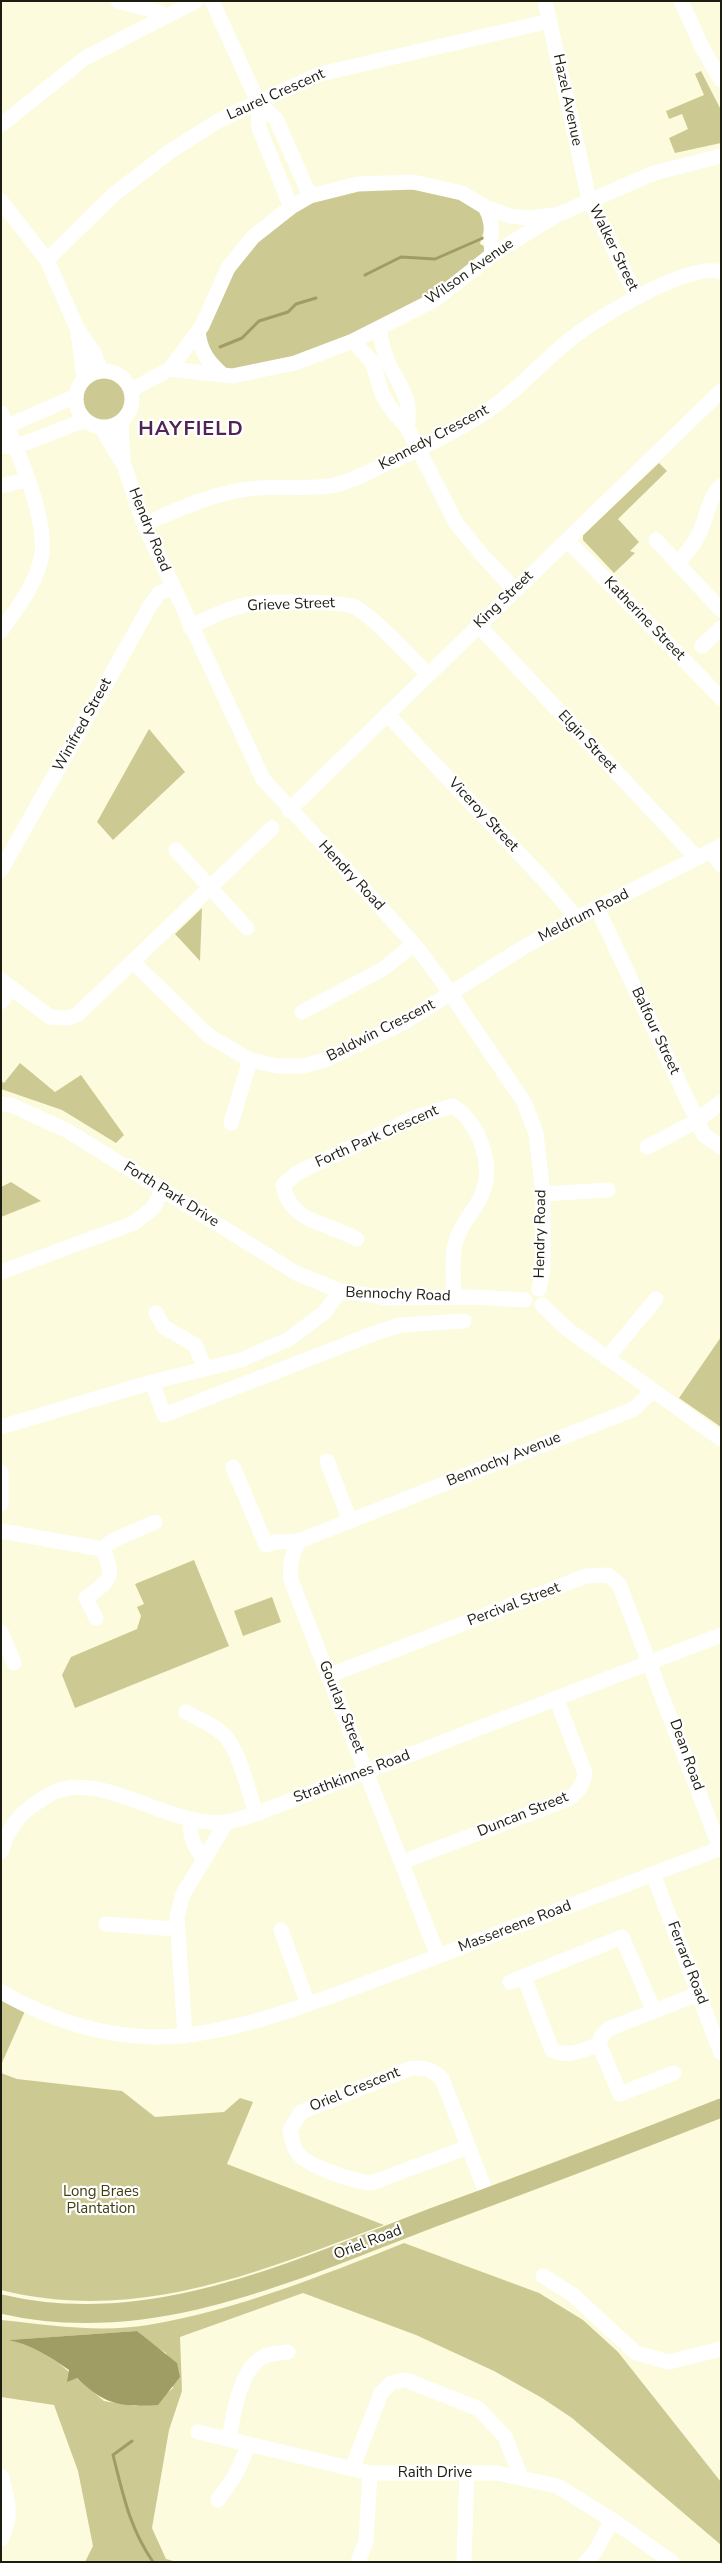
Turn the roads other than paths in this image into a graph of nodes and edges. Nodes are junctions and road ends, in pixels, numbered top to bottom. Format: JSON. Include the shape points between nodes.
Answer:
{"nodes":[{"id":1,"x":118,"y":1,"type":"edge"},
{"id":2,"x":196,"y":1,"type":"edge"},
{"id":3,"x":212,"y":1,"type":"edge"},
{"id":4,"x":545,"y":1,"type":"edge"},
{"id":5,"x":681,"y":1,"type":"edge"},
{"id":6,"x":161,"y":17,"type":"junction"},
{"id":7,"x":550,"y":21,"type":"junction"},
{"id":8,"x":721,"y":80,"type":"edge"},
{"id":9,"x":258,"y":102,"type":"junction"},
{"id":10,"x":1,"y":126,"type":"edge"},
{"id":11,"x":721,"y":156,"type":"edge"},
{"id":12,"x":310,"y":196,"type":"junction"},
{"id":13,"x":589,"y":199,"type":"junction"},
{"id":14,"x":1,"y":200,"type":"edge"},
{"id":15,"x":291,"y":207,"type":"junction"},
{"id":16,"x":485,"y":207,"type":"junction"},
{"id":17,"x":557,"y":214,"type":"junction"},
{"id":18,"x":493,"y":254,"type":"junction"},
{"id":19,"x":48,"y":260,"type":"junction"},
{"id":20,"x":721,"y":272,"type":"edge"},
{"id":21,"x":637,"y":297,"type":"junction"},
{"id":22,"x":77,"y":328,"type":"junction"},
{"id":23,"x":379,"y":329,"type":"junction"},
{"id":24,"x":198,"y":331,"type":"junction"},
{"id":25,"x":353,"y":340,"type":"junction"},
{"id":26,"x":170,"y":369,"type":"junction"},
{"id":27,"x":101,"y":371,"type":"junction"},
{"id":28,"x":223,"y":375,"type":"junction"},
{"id":29,"x":84,"y":379,"type":"junction"},
{"id":30,"x":131,"y":390,"type":"junction"},
{"id":31,"x":76,"y":396,"type":"junction"},
{"id":32,"x":717,"y":401,"type":"edge"},
{"id":33,"x":85,"y":420,"type":"junction"},
{"id":34,"x":3,"y":422,"type":"edge"},
{"id":35,"x":121,"y":422,"type":"junction"},
{"id":36,"x":406,"y":427,"type":"junction"},
{"id":37,"x":101,"y":428,"type":"junction"},
{"id":38,"x":8,"y":446,"type":"edge"},
{"id":39,"x":418,"y":449,"type":"junction"},
{"id":40,"x":124,"y":465,"type":"junction"},
{"id":41,"x":26,"y":480,"type":"junction"},
{"id":42,"x":1,"y":486,"type":"edge"},
{"id":43,"x":721,"y":486,"type":"edge"},
{"id":44,"x":144,"y":524,"type":"junction"},
{"id":45,"x":567,"y":540,"type":"junction"},
{"id":46,"x":656,"y":540,"type":"dead end"},
{"id":47,"x":677,"y":563,"type":"junction"},
{"id":48,"x":172,"y":588,"type":"junction"},
{"id":49,"x":515,"y":590,"type":"junction"},
{"id":50,"x":721,"y":610,"type":"edge"},
{"id":51,"x":478,"y":625,"type":"junction"},
{"id":52,"x":190,"y":627,"type":"junction"},
{"id":53,"x":721,"y":628,"type":"edge"},
{"id":54,"x":1,"y":631,"type":"edge"},
{"id":55,"x":702,"y":646,"type":"dead end"},
{"id":56,"x":428,"y":674,"type":"junction"},
{"id":57,"x":721,"y":698,"type":"edge"},
{"id":58,"x":387,"y":714,"type":"junction"},
{"id":59,"x":289,"y":810,"type":"junction"},
{"id":60,"x":272,"y":828,"type":"dead end"},
{"id":61,"x":716,"y":848,"type":"edge"},
{"id":62,"x":176,"y":850,"type":"dead end"},
{"id":63,"x":697,"y":858,"type":"junction"},
{"id":64,"x":721,"y":865,"type":"edge"},
{"id":65,"x":1,"y":870,"type":"edge"},
{"id":66,"x":210,"y":887,"type":"junction"},
{"id":67,"x":597,"y":908,"type":"junction"},
{"id":68,"x":575,"y":919,"type":"junction"},
{"id":69,"x":247,"y":928,"type":"dead end"},
{"id":70,"x":414,"y":944,"type":"junction"},
{"id":71,"x":133,"y":962,"type":"junction"},
{"id":72,"x":6,"y":984,"type":"edge"},
{"id":73,"x":451,"y":994,"type":"junction"},
{"id":74,"x":1,"y":1002,"type":"edge"},
{"id":75,"x":302,"y":1012,"type":"dead end"},
{"id":76,"x":250,"y":1060,"type":"junction"},
{"id":77,"x":721,"y":1102,"type":"edge"},
{"id":78,"x":1,"y":1104,"type":"edge"},
{"id":79,"x":697,"y":1121,"type":"junction"},
{"id":80,"x":231,"y":1123,"type":"dead end"},
{"id":81,"x":647,"y":1146,"type":"dead end"},
{"id":82,"x":721,"y":1147,"type":"edge"},
{"id":83,"x":163,"y":1190,"type":"junction"},
{"id":84,"x":608,"y":1190,"type":"dead end"},
{"id":85,"x":543,"y":1194,"type":"junction"},
{"id":86,"x":357,"y":1239,"type":"dead end"},
{"id":87,"x":1,"y":1272,"type":"edge"},
{"id":88,"x":539,"y":1289,"type":"junction"},
{"id":89,"x":340,"y":1291,"type":"junction"},
{"id":90,"x":454,"y":1298,"type":"junction"},
{"id":91,"x":656,"y":1299,"type":"dead end"},
{"id":92,"x":525,"y":1300,"type":"junction"},
{"id":93,"x":542,"y":1305,"type":"junction"},
{"id":94,"x":156,"y":1313,"type":"dead end"},
{"id":95,"x":464,"y":1322,"type":"dead end"},
{"id":96,"x":289,"y":1339,"type":"junction"},
{"id":97,"x":607,"y":1358,"type":"junction"},
{"id":98,"x":299,"y":1364,"type":"junction"},
{"id":99,"x":205,"y":1369,"type":"junction"},
{"id":100,"x":152,"y":1382,"type":"junction"},
{"id":101,"x":653,"y":1390,"type":"junction"},
{"id":102,"x":1,"y":1427,"type":"edge"},
{"id":103,"x":721,"y":1439,"type":"edge"},
{"id":104,"x":327,"y":1461,"type":"dead end"},
{"id":105,"x":233,"y":1467,"type":"dead end"},
{"id":106,"x":1,"y":1472,"type":"edge"},
{"id":107,"x":1,"y":1504,"type":"edge"},
{"id":108,"x":350,"y":1521,"type":"junction"},
{"id":109,"x":155,"y":1522,"type":"dead end"},
{"id":110,"x":1,"y":1531,"type":"edge"},
{"id":111,"x":298,"y":1541,"type":"junction"},
{"id":112,"x":102,"y":1549,"type":"junction"},
{"id":113,"x":96,"y":1618,"type":"dead end"},
{"id":114,"x":1,"y":1632,"type":"edge"},
{"id":115,"x":721,"y":1635,"type":"edge"},
{"id":116,"x":14,"y":1663,"type":"dead end"},
{"id":117,"x":651,"y":1663,"type":"junction"},
{"id":118,"x":328,"y":1676,"type":"junction"},
{"id":119,"x":556,"y":1698,"type":"junction"},
{"id":120,"x":186,"y":1712,"type":"dead end"},
{"id":121,"x":367,"y":1772,"type":"junction"},
{"id":122,"x":256,"y":1814,"type":"junction"},
{"id":123,"x":192,"y":1819,"type":"junction"},
{"id":124,"x":226,"y":1822,"type":"junction"},
{"id":125,"x":721,"y":1848,"type":"edge"},
{"id":126,"x":1,"y":1852,"type":"edge"},
{"id":127,"x":204,"y":1857,"type":"junction"},
{"id":128,"x":402,"y":1862,"type":"junction"},
{"id":129,"x":653,"y":1874,"type":"junction"},
{"id":130,"x":106,"y":1924,"type":"dead end"},
{"id":131,"x":176,"y":1929,"type":"junction"},
{"id":132,"x":281,"y":1930,"type":"dead end"},
{"id":133,"x":438,"y":1956,"type":"junction"},
{"id":134,"x":1,"y":1992,"type":"edge"},
{"id":135,"x":698,"y":1994,"type":"junction"},
{"id":136,"x":308,"y":2004,"type":"junction"},
{"id":137,"x":654,"y":2011,"type":"junction"},
{"id":138,"x":185,"y":2036,"type":"junction"},
{"id":139,"x":599,"y":2044,"type":"junction"},
{"id":140,"x":721,"y":2053,"type":"edge"},
{"id":141,"x":674,"y":2073,"type":"dead end"},
{"id":142,"x":721,"y":2108,"type":"edge"},
{"id":143,"x":468,"y":2147,"type":"junction"},
{"id":144,"x":488,"y":2197,"type":"junction"},
{"id":145,"x":543,"y":2276,"type":"dead end"},
{"id":146,"x":1,"y":2304,"type":"edge"},
{"id":147,"x":721,"y":2350,"type":"edge"},
{"id":148,"x":288,"y":2352,"type":"dead end"},
{"id":149,"x":198,"y":2432,"type":"dead end"},
{"id":150,"x":228,"y":2439,"type":"junction"},
{"id":151,"x":249,"y":2444,"type":"junction"},
{"id":152,"x":352,"y":2469,"type":"junction"},
{"id":153,"x":467,"y":2472,"type":"junction"},
{"id":154,"x":370,"y":2473,"type":"junction"},
{"id":155,"x":1,"y":2476,"type":"edge"},
{"id":156,"x":521,"y":2477,"type":"junction"},
{"id":157,"x":218,"y":2500,"type":"dead end"},
{"id":158,"x":612,"y":2520,"type":"junction"},
{"id":159,"x":1,"y":2539,"type":"edge"},
{"id":160,"x":358,"y":2562,"type":"edge"},
{"id":161,"x":464,"y":2562,"type":"edge"},
{"id":162,"x":586,"y":2562,"type":"edge"},
{"id":163,"x":672,"y":2562,"type":"edge"}],
"edges":[{"from":1,"to":6,"type":"street","via":[[158,12]]},
{"from":2,"to":6,"type":"street"},
{"from":3,"to":9,"type":"street"},
{"from":4,"to":7,"type":"street","name":"Hazel Avenue"},
{"from":5,"to":8,"type":"street"},
{"from":6,"to":10,"type":"street","via":[[85,58]]},
{"from":7,"to":9,"type":"street","name":"Laurel Crescent","via":[[320,74]]},
{"from":7,"to":13,"type":"street","name":"Hazel Avenue"},
{"from":9,"to":12,"type":"street","via":[[276,119]]},
{"from":9,"to":15,"type":"street","via":[[259,128]]},
{"from":9,"to":19,"type":"street","name":"Laurel Crescent","via":[[218,121],[169,152],[112,196]]},
{"from":11,"to":13,"type":"street","name":"Wilson Avenue","via":[[654,173]]},
{"from":12,"to":15,"type":"street"},
{"from":12,"to":16,"type":"street","via":[[358,184],[413,182],[462,193]]},
{"from":13,"to":17,"type":"street","name":"Wilson Avenue"},
{"from":13,"to":21,"type":"street","name":"Walker Street"},
{"from":14,"to":19,"type":"street"},
{"from":15,"to":24,"type":"street","via":[[253,237],[228,268]]},
{"from":16,"to":17,"type":"street","via":[[510,216],[530,218]]},
{"from":16,"to":18,"type":"street","via":[[492,224]]},
{"from":17,"to":18,"type":"street","name":"Wilson Avenue"},
{"from":18,"to":23,"type":"street","name":"Wilson Avenue","via":[[436,299]]},
{"from":19,"to":22,"type":"street"},
{"from":20,"to":21,"type":"street","name":"Kennedy Crescent","via":[[707,270],[683,276]]},
{"from":21,"to":39,"type":"street","name":"Kennedy Crescent","via":[[572,338],[486,412]]},
{"from":22,"to":27,"type":"street","via":[[94,353]]},
{"from":22,"to":29,"type":"street"},
{"from":23,"to":25,"type":"street","name":"Wilson Avenue"},
{"from":23,"to":36,"type":"street","via":[[387,359],[406,398],[409,413]]},
{"from":24,"to":26,"type":"street"},
{"from":24,"to":28,"type":"street","via":[[204,356]]},
{"from":25,"to":28,"type":"street","name":"Wilson Avenue","via":[[295,362],[232,376]]},
{"from":25,"to":36,"type":"street","via":[[372,362],[383,396]]},
{"from":26,"to":28,"type":"street","name":"Wilson Avenue"},
{"from":26,"to":30,"type":"street"},
{"from":27,"to":29,"type":"street"},
{"from":27,"to":30,"type":"street","via":[[119,375]]},
{"from":29,"to":31,"type":"street"},
{"from":30,"to":35,"type":"street","via":[[131,408]]},
{"from":31,"to":33,"type":"street","via":[[76,405]]},
{"from":31,"to":34,"type":"street"},
{"from":32,"to":45,"type":"street","name":"King Street"},
{"from":33,"to":37,"type":"street"},
{"from":33,"to":38,"type":"street"},
{"from":34,"to":38,"type":"street"},
{"from":35,"to":37,"type":"street"},
{"from":35,"to":40,"type":"street","name":"Hendry Road"},
{"from":36,"to":39,"type":"street"},
{"from":37,"to":40,"type":"street","name":"Hendry Road"},
{"from":38,"to":41,"type":"street"},
{"from":39,"to":44,"type":"street","name":"Kennedy Crescent","via":[[358,477],[330,486],[257,488],[210,496]]},
{"from":39,"to":49,"type":"street","via":[[456,522]]},
{"from":40,"to":44,"type":"street","name":"Hendry Road"},
{"from":41,"to":42,"type":"street"},
{"from":41,"to":54,"type":"street","via":[[40,518],[42,554],[30,588]]},
{"from":43,"to":47,"type":"street","via":[[708,508],[700,533]]},
{"from":44,"to":48,"type":"street","name":"Hendry Road"},
{"from":45,"to":49,"type":"street","name":"King Street"},
{"from":45,"to":57,"type":"street","name":"Katherine Street"},
{"from":46,"to":47,"type":"street"},
{"from":47,"to":50,"type":"street"},
{"from":48,"to":52,"type":"street","name":"Hendry Road"},
{"from":48,"to":65,"type":"street","name":"Winifred Street","via":[[159,593],[150,606]]},
{"from":49,"to":51,"type":"street","name":"King Street"},
{"from":51,"to":56,"type":"street","name":"King Street"},
{"from":51,"to":63,"type":"street","name":"Elgin Street"},
{"from":52,"to":56,"type":"street","name":"Grieve Street","via":[[222,612],[251,604],[341,603],[356,608],[371,620]]},
{"from":52,"to":59,"type":"street","name":"Hendry Road","via":[[263,780]]},
{"from":53,"to":55,"type":"street"},
{"from":56,"to":58,"type":"street","name":"King Street"},
{"from":58,"to":59,"type":"street","name":"King Street"},
{"from":58,"to":68,"type":"street","name":"Viceroy Street","via":[[548,884]]},
{"from":59,"to":70,"type":"street","name":"Hendry Road"},
{"from":60,"to":66,"type":"street"},
{"from":61,"to":63,"type":"street","name":"Meldrum Road"},
{"from":61,"to":64,"type":"street"},
{"from":62,"to":66,"type":"street"},
{"from":63,"to":67,"type":"street","name":"Meldrum Road"},
{"from":66,"to":69,"type":"street"},
{"from":66,"to":71,"type":"street"},
{"from":67,"to":68,"type":"street","name":"Meldrum Road"},
{"from":67,"to":79,"type":"street","name":"Balfour Street"},
{"from":68,"to":73,"type":"street","name":"Meldrum Road"},
{"from":70,"to":73,"type":"street","name":"Hendry Road"},
{"from":70,"to":75,"type":"street","via":[[383,969]]},
{"from":71,"to":72,"type":"street","via":[[89,1005],[69,1018],[50,1016]]},
{"from":71,"to":76,"type":"street","name":"Baldwin Crescent","via":[[209,1036]]},
{"from":72,"to":74,"type":"street"},
{"from":73,"to":76,"type":"street","name":"Baldwin Crescent","via":[[405,1022],[326,1060],[304,1066],[278,1066]]},
{"from":73,"to":85,"type":"street","name":"Hendry Road","via":[[514,1084],[531,1117]]},
{"from":76,"to":80,"type":"street"},
{"from":77,"to":79,"type":"street"},
{"from":78,"to":83,"type":"street","name":"Forth Park Drive","via":[[68,1131]]},
{"from":79,"to":81,"type":"street"},
{"from":79,"to":82,"type":"street","name":"Balfour Street","via":[[704,1135]]},
{"from":83,"to":87,"type":"street","via":[[153,1208],[134,1223]]},
{"from":83,"to":89,"type":"street","name":"Forth Park Drive","via":[[296,1274]]},
{"from":84,"to":85,"type":"street"},
{"from":85,"to":88,"type":"street","name":"Hendry Road","via":[[543,1269]]},
{"from":86,"to":90,"type":"street","name":"Forth Park Crescent","via":[[295,1211],[283,1185],[297,1174],[416,1117],[452,1106],[464,1113],[484,1152],[487,1170],[483,1193],[460,1229],[454,1245]]},
{"from":88,"to":92,"type":"street","via":[[528,1292]]},
{"from":88,"to":93,"type":"street","via":[[545,1297]]},
{"from":89,"to":90,"type":"street","name":"Bennochy Road","via":[[389,1298]]},
{"from":89,"to":96,"type":"street","name":"Bennochy Road","via":[[325,1312]]},
{"from":90,"to":92,"type":"street","name":"Bennochy Road"},
{"from":91,"to":97,"type":"street"},
{"from":92,"to":93,"type":"street","via":[[534,1308]]},
{"from":93,"to":97,"type":"street","via":[[566,1329]]},
{"from":94,"to":99,"type":"street","via":[[164,1326],[195,1345]]},
{"from":95,"to":98,"type":"street","name":"Bennochy Road","via":[[401,1325]]},
{"from":96,"to":98,"type":"street"},
{"from":96,"to":99,"type":"street","name":"Bennochy Road","via":[[241,1360]]},
{"from":97,"to":101,"type":"street"},
{"from":98,"to":100,"type":"street","name":"Bennochy Road","via":[[164,1416]]},
{"from":99,"to":100,"type":"street","name":"Bennochy Road"},
{"from":100,"to":102,"type":"street","name":"Bennochy Road"},
{"from":101,"to":103,"type":"street"},
{"from":101,"to":108,"type":"street","name":"Bennochy Avenue","via":[[634,1409]]},
{"from":104,"to":108,"type":"street"},
{"from":105,"to":111,"type":"street","name":"Bennochy Avenue","via":[[267,1548],[274,1542]]},
{"from":106,"to":107,"type":"street"},
{"from":108,"to":111,"type":"street","name":"Bennochy Avenue"},
{"from":109,"to":112,"type":"street"},
{"from":110,"to":112,"type":"street"},
{"from":111,"to":118,"type":"street","name":"Gourlay Street","via":[[290,1566],[291,1580]]},
{"from":112,"to":113,"type":"street","via":[[111,1572],[108,1581],[86,1598]]},
{"from":114,"to":116,"type":"street"},
{"from":115,"to":117,"type":"street","name":"Strathkinnes Road"},
{"from":117,"to":118,"type":"street","name":"Percival Street","via":[[619,1584],[608,1575],[599,1574],[586,1576]]},
{"from":117,"to":119,"type":"street","name":"Strathkinnes Road"},
{"from":117,"to":125,"type":"street","name":"Dean Road"},
{"from":118,"to":121,"type":"street","name":"Gourlay Street"},
{"from":119,"to":121,"type":"street","name":"Strathkinnes Road"},
{"from":119,"to":128,"type":"street","name":"Duncan Street","via":[[585,1773],[577,1792],[568,1799]]},
{"from":120,"to":122,"type":"street","via":[[225,1736],[234,1749]]},
{"from":121,"to":122,"type":"street","name":"Strathkinnes Road"},
{"from":121,"to":128,"type":"street","name":"Gourlay Street"},
{"from":122,"to":124,"type":"street","name":"Strathkinnes Road"},
{"from":123,"to":124,"type":"street","name":"Strathkinnes Road"},
{"from":123,"to":126,"type":"street","name":"Strathkinnes Road","via":[[94,1788],[68,1788],[47,1796],[24,1811],[6,1833]]},
{"from":123,"to":127,"type":"street","via":[[189,1829],[197,1852]]},
{"from":124,"to":127,"type":"street"},
{"from":125,"to":129,"type":"street","name":"Massereene Road"},
{"from":127,"to":131,"type":"street","via":[[183,1894]]},
{"from":128,"to":133,"type":"street","name":"Gourlay Street"},
{"from":129,"to":133,"type":"street","name":"Massereene Road"},
{"from":129,"to":135,"type":"street","name":"Ferrard Road"},
{"from":130,"to":131,"type":"street"},
{"from":131,"to":138,"type":"street"},
{"from":132,"to":136,"type":"street"},
{"from":133,"to":136,"type":"street","name":"Massereene Road"},
{"from":134,"to":138,"type":"street","name":"Massereene Road","via":[[45,2013],[98,2030],[153,2037]]},
{"from":135,"to":137,"type":"street"},
{"from":135,"to":140,"type":"street","name":"Ferrard Road"},
{"from":136,"to":138,"type":"street","name":"Massereene Road"},
{"from":137,"to":139,"type":"street","via":[[608,2030]]},
{"from":137,"to":139,"type":"street","via":[[622,1937],[517,1979],[552,2050],[571,2054]]},
{"from":139,"to":141,"type":"street","via":[[620,2094]]},
{"from":142,"to":144,"type":"main road","name":"Oriel Road"},
{"from":143,"to":143,"type":"street","name":"Oriel Crescent","via":[[442,2079],[434,2071],[419,2067],[409,2068],[301,2112],[290,2130],[295,2150],[306,2162],[367,2183]]},
{"from":143,"to":144,"type":"street","name":"Oriel Crescent"},
{"from":144,"to":146,"type":"main road","name":"Oriel Road","via":[[253,2286],[156,2310],[68,2314]]},
{"from":145,"to":147,"type":"street","via":[[573,2295],[636,2353],[669,2362]]},
{"from":148,"to":150,"type":"street","via":[[264,2356],[250,2370],[238,2394]]},
{"from":149,"to":150,"type":"street","name":"Raith Drive"},
{"from":150,"to":151,"type":"street","name":"Raith Drive"},
{"from":151,"to":152,"type":"street","name":"Raith Drive"},
{"from":151,"to":157,"type":"street","via":[[236,2474]]},
{"from":152,"to":154,"type":"street","name":"Raith Drive"},
{"from":152,"to":156,"type":"street","via":[[382,2393],[391,2383],[406,2380],[479,2409],[505,2437]]},
{"from":153,"to":154,"type":"street","name":"Raith Drive"},
{"from":153,"to":156,"type":"street","name":"Raith Drive"},
{"from":153,"to":161,"type":"street"},
{"from":154,"to":160,"type":"street","via":[[366,2541]]},
{"from":155,"to":159,"type":"street","via":[[9,2501],[8,2525]]},
{"from":156,"to":158,"type":"street","name":"Raith Drive","via":[[557,2486]]},
{"from":158,"to":162,"type":"street"},
{"from":158,"to":163,"type":"street","name":"Raith Drive"}]}
